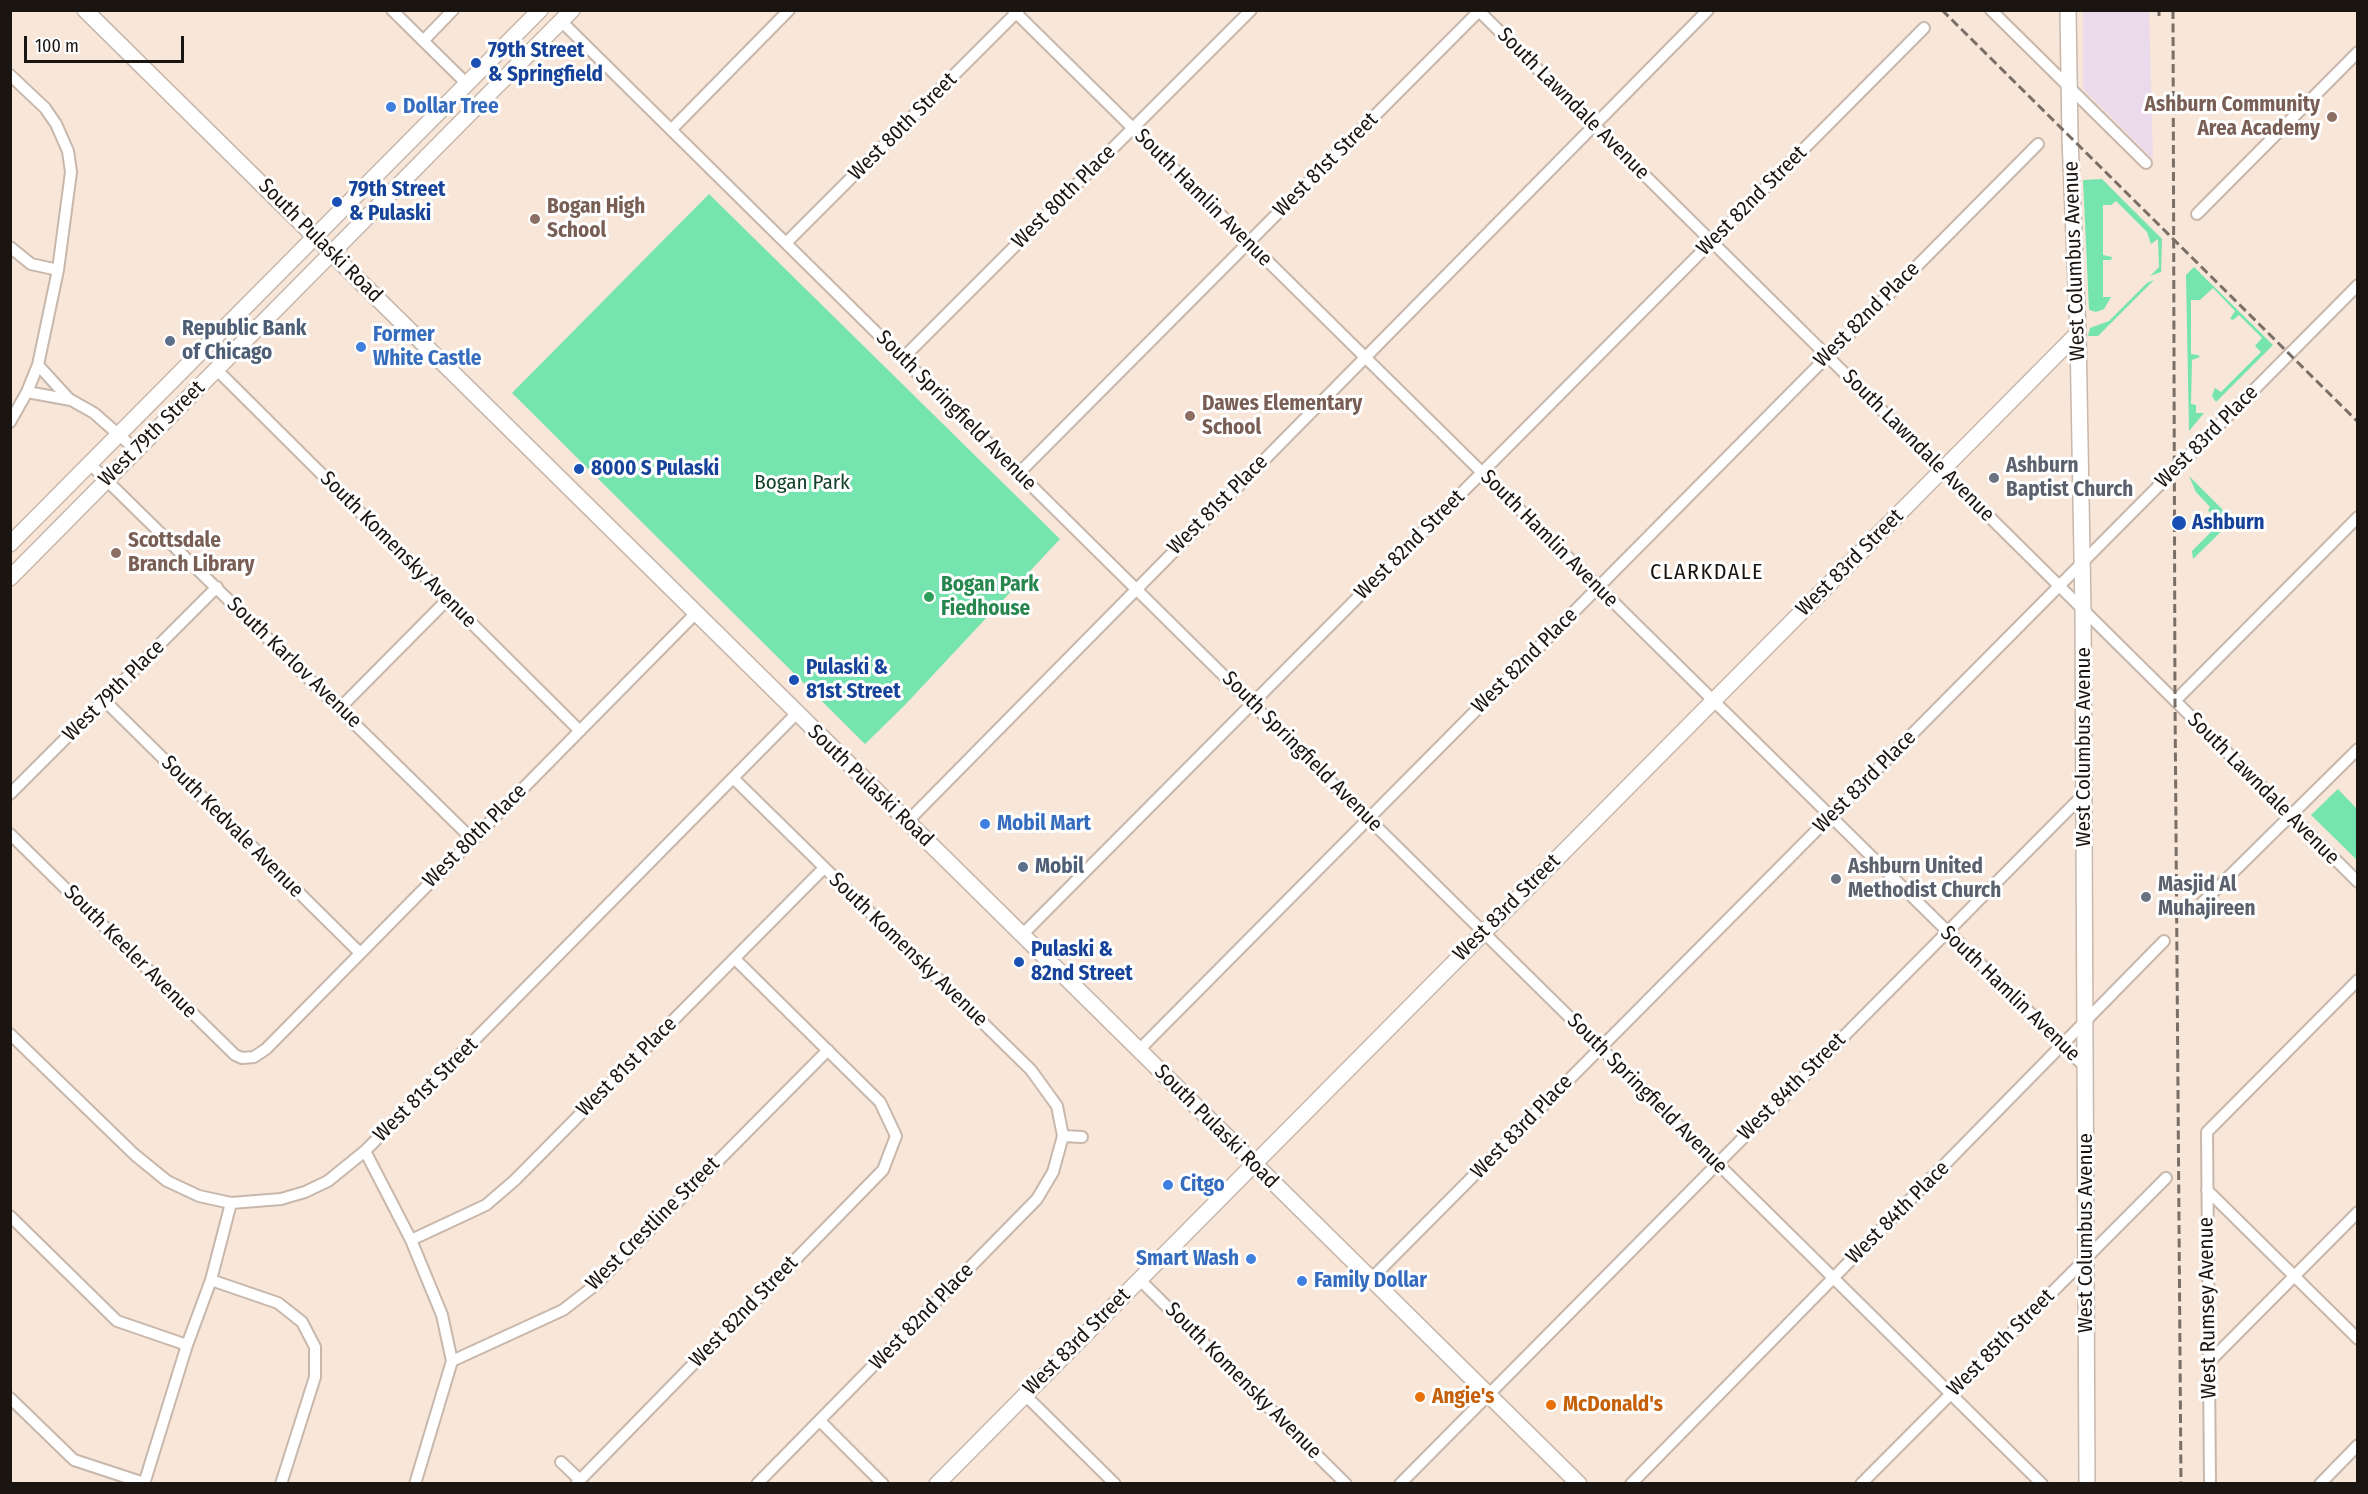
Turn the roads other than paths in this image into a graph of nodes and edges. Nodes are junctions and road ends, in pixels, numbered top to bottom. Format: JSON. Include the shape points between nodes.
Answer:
{"nodes":[{"id":1,"x":392,"y":10,"type":"edge"},
{"id":2,"x":453,"y":10,"type":"edge"},
{"id":3,"x":540,"y":10,"type":"edge"},
{"id":4,"x":789,"y":10,"type":"edge"},
{"id":5,"x":1251,"y":10,"type":"edge"},
{"id":6,"x":1708,"y":10,"type":"edge"},
{"id":7,"x":1990,"y":10,"type":"edge"},
{"id":8,"x":2068,"y":10,"type":"edge"},
{"id":9,"x":1479,"y":11,"type":"edge"},
{"id":10,"x":89,"y":12,"type":"edge"},
{"id":11,"x":1016,"y":12,"type":"edge"},
{"id":12,"x":567,"y":16,"type":"edge"},
{"id":13,"x":1924,"y":28,"type":"dead end"},
{"id":14,"x":423,"y":41,"type":"junction"},
{"id":15,"x":2358,"y":52,"type":"edge"},
{"id":16,"x":10,"y":75,"type":"edge"},
{"id":17,"x":467,"y":84,"type":"junction"},
{"id":18,"x":2069,"y":89,"type":"junction"},
{"id":19,"x":1594,"y":125,"type":"junction"},
{"id":20,"x":1132,"y":129,"type":"junction"},
{"id":21,"x":671,"y":130,"type":"junction"},
{"id":22,"x":2038,"y":144,"type":"dead end"},
{"id":23,"x":2146,"y":163,"type":"dead end"},
{"id":24,"x":2197,"y":214,"type":"dead end"},
{"id":25,"x":314,"y":236,"type":"junction"},
{"id":26,"x":1712,"y":242,"type":"junction"},
{"id":27,"x":786,"y":243,"type":"junction"},
{"id":28,"x":1248,"y":243,"type":"junction"},
{"id":29,"x":10,"y":248,"type":"edge"},
{"id":30,"x":331,"y":252,"type":"junction"},
{"id":31,"x":58,"y":270,"type":"junction"},
{"id":32,"x":2358,"y":285,"type":"edge"},
{"id":33,"x":2078,"y":333,"type":"junction"},
{"id":34,"x":1826,"y":355,"type":"junction"},
{"id":35,"x":903,"y":358,"type":"junction"},
{"id":36,"x":1365,"y":358,"type":"junction"},
{"id":37,"x":38,"y":365,"type":"junction"},
{"id":38,"x":216,"y":369,"type":"junction"},
{"id":39,"x":27,"y":392,"type":"junction"},
{"id":40,"x":71,"y":400,"type":"junction"},
{"id":41,"x":10,"y":422,"type":"edge"},
{"id":42,"x":119,"y":433,"type":"junction"},
{"id":43,"x":136,"y":450,"type":"junction"},
{"id":44,"x":89,"y":463,"type":"junction"},
{"id":45,"x":1942,"y":470,"type":"junction"},
{"id":46,"x":1019,"y":473,"type":"junction"},
{"id":47,"x":1481,"y":473,"type":"junction"},
{"id":48,"x":106,"y":480,"type":"junction"},
{"id":49,"x":2358,"y":517,"type":"edge"},
{"id":50,"x":10,"y":544,"type":"edge"},
{"id":51,"x":2082,"y":563,"type":"junction"},
{"id":52,"x":10,"y":578,"type":"edge"},
{"id":53,"x":217,"y":587,"type":"junction"},
{"id":54,"x":1598,"y":587,"type":"junction"},
{"id":55,"x":2059,"y":587,"type":"junction"},
{"id":56,"x":1136,"y":588,"type":"junction"},
{"id":57,"x":448,"y":599,"type":"junction"},
{"id":58,"x":2083,"y":610,"type":"junction"},
{"id":59,"x":695,"y":614,"type":"junction"},
{"id":60,"x":105,"y":701,"type":"junction"},
{"id":61,"x":1713,"y":701,"type":"junction"},
{"id":62,"x":2175,"y":701,"type":"junction"},
{"id":63,"x":1252,"y":703,"type":"junction"},
{"id":64,"x":340,"y":708,"type":"junction"},
{"id":65,"x":796,"y":714,"type":"junction"},
{"id":66,"x":580,"y":731,"type":"junction"},
{"id":67,"x":2358,"y":749,"type":"edge"},
{"id":68,"x":733,"y":778,"type":"junction"},
{"id":69,"x":10,"y":794,"type":"edge"},
{"id":70,"x":2084,"y":794,"type":"junction"},
{"id":71,"x":2291,"y":816,"type":"junction"},
{"id":72,"x":1830,"y":817,"type":"junction"},
{"id":73,"x":1369,"y":818,"type":"junction"},
{"id":74,"x":907,"y":822,"type":"junction"},
{"id":75,"x":10,"y":834,"type":"edge"},
{"id":76,"x":472,"y":839,"type":"junction"},
{"id":77,"x":824,"y":868,"type":"junction"},
{"id":78,"x":2358,"y":882,"type":"edge"},
{"id":79,"x":2202,"y":903,"type":"dead end"},
{"id":80,"x":1484,"y":931,"type":"junction"},
{"id":81,"x":1946,"y":931,"type":"junction"},
{"id":82,"x":1022,"y":935,"type":"junction"},
{"id":83,"x":2164,"y":941,"type":"dead end"},
{"id":84,"x":360,"y":953,"type":"junction"},
{"id":85,"x":735,"y":960,"type":"junction"},
{"id":86,"x":2358,"y":980,"type":"edge"},
{"id":87,"x":2085,"y":1023,"type":"junction"},
{"id":88,"x":10,"y":1034,"type":"edge"},
{"id":89,"x":2062,"y":1046,"type":"junction"},
{"id":90,"x":1599,"y":1047,"type":"junction"},
{"id":91,"x":828,"y":1050,"type":"junction"},
{"id":92,"x":1138,"y":1050,"type":"junction"},
{"id":93,"x":254,"y":1057,"type":"joint"},
{"id":94,"x":2085,"y":1067,"type":"junction"},
{"id":95,"x":896,"y":1136,"type":"junction"},
{"id":96,"x":1063,"y":1136,"type":"junction"},
{"id":97,"x":908,"y":1137,"type":"dead end"},
{"id":98,"x":1082,"y":1137,"type":"dead end"},
{"id":99,"x":365,"y":1151,"type":"junction"},
{"id":100,"x":1717,"y":1163,"type":"junction"},
{"id":101,"x":1253,"y":1164,"type":"junction"},
{"id":102,"x":2166,"y":1178,"type":"dead end"},
{"id":103,"x":2207,"y":1190,"type":"junction"},
{"id":104,"x":231,"y":1203,"type":"junction"},
{"id":105,"x":2358,"y":1212,"type":"edge"},
{"id":106,"x":10,"y":1216,"type":"edge"},
{"id":107,"x":411,"y":1240,"type":"junction"},
{"id":108,"x":2086,"y":1258,"type":"junction"},
{"id":109,"x":2294,"y":1276,"type":"junction"},
{"id":110,"x":1833,"y":1278,"type":"junction"},
{"id":111,"x":1139,"y":1279,"type":"junction"},
{"id":112,"x":1371,"y":1279,"type":"junction"},
{"id":113,"x":211,"y":1280,"type":"junction"},
{"id":114,"x":2358,"y":1339,"type":"edge"},
{"id":115,"x":187,"y":1345,"type":"junction"},
{"id":116,"x":452,"y":1361,"type":"junction"},
{"id":117,"x":2210,"y":1361,"type":"junction"},
{"id":118,"x":1950,"y":1393,"type":"junction"},
{"id":119,"x":1489,"y":1394,"type":"junction"},
{"id":120,"x":1025,"y":1395,"type":"junction"},
{"id":121,"x":10,"y":1398,"type":"edge"},
{"id":122,"x":820,"y":1421,"type":"junction"},
{"id":123,"x":2358,"y":1445,"type":"edge"},
{"id":124,"x":561,"y":1462,"type":"dead end"},
{"id":125,"x":578,"y":1482,"type":"edge"},
{"id":126,"x":144,"y":1483,"type":"edge"},
{"id":127,"x":281,"y":1484,"type":"edge"},
{"id":128,"x":415,"y":1484,"type":"edge"},
{"id":129,"x":757,"y":1484,"type":"edge"},
{"id":130,"x":883,"y":1484,"type":"edge"},
{"id":131,"x":937,"y":1484,"type":"edge"},
{"id":132,"x":1115,"y":1484,"type":"edge"},
{"id":133,"x":1346,"y":1484,"type":"edge"},
{"id":134,"x":1400,"y":1484,"type":"edge"},
{"id":135,"x":1579,"y":1484,"type":"edge"},
{"id":136,"x":1631,"y":1484,"type":"edge"},
{"id":137,"x":1861,"y":1484,"type":"edge"},
{"id":138,"x":2042,"y":1484,"type":"edge"},
{"id":139,"x":2087,"y":1484,"type":"edge"},
{"id":140,"x":2210,"y":1484,"type":"edge"},
{"id":141,"x":2320,"y":1484,"type":"edge"}],
"edges":[{"from":1,"to":14,"type":"street"},
{"from":2,"to":14,"type":"street"},
{"from":3,"to":17,"type":"main road","name":"West 79th Street"},
{"from":4,"to":21,"type":"street"},
{"from":5,"to":20,"type":"street","name":"West 80th Place"},
{"from":6,"to":19,"type":"street","name":"West 81st Place"},
{"from":7,"to":18,"type":"street"},
{"from":8,"to":18,"type":"main road","name":"West Columbus Avenue"},
{"from":9,"to":19,"type":"street","name":"South Lawndale Avenue"},
{"from":9,"to":28,"type":"street","name":"West 81st Street"},
{"from":10,"to":25,"type":"main road","name":"South Pulaski Road"},
{"from":11,"to":20,"type":"street","name":"South Hamlin Avenue"},
{"from":11,"to":27,"type":"street","name":"West 80th Street"},
{"from":12,"to":21,"type":"street","name":"South Springfield Avenue"},
{"from":12,"to":30,"type":"main road","name":"West 79th Street"},
{"from":13,"to":26,"type":"street","name":"West 82nd Street"},
{"from":14,"to":17,"type":"street"},
{"from":15,"to":24,"type":"street"},
{"from":16,"to":31,"type":"street","via":[[52,117],[68,151],[71,172]]},
{"from":17,"to":25,"type":"main road","name":"West 79th Street"},
{"from":18,"to":23,"type":"street"},
{"from":18,"to":33,"type":"main road","name":"West Columbus Avenue"},
{"from":19,"to":26,"type":"street","name":"South Lawndale Avenue"},
{"from":19,"to":36,"type":"street","name":"West 81st Place"},
{"from":20,"to":28,"type":"street","name":"South Hamlin Avenue"},
{"from":20,"to":35,"type":"street","name":"West 80th Place"},
{"from":21,"to":27,"type":"street","name":"South Springfield Avenue"},
{"from":22,"to":34,"type":"street","name":"West 82nd Place"},
{"from":25,"to":30,"type":"main road","name":"South Pulaski Road"},
{"from":25,"to":42,"type":"main road","name":"West 79th Street"},
{"from":26,"to":34,"type":"street","name":"South Lawndale Avenue"},
{"from":26,"to":47,"type":"street","name":"West 82nd Street"},
{"from":27,"to":35,"type":"street","name":"South Springfield Avenue"},
{"from":28,"to":36,"type":"street","name":"South Hamlin Avenue"},
{"from":28,"to":46,"type":"street","name":"West 81st Street"},
{"from":29,"to":31,"type":"street","via":[[31,264]]},
{"from":30,"to":38,"type":"main road","name":"West 79th Street"},
{"from":30,"to":59,"type":"main road","name":"South Pulaski Road"},
{"from":31,"to":37,"type":"street"},
{"from":32,"to":51,"type":"street","name":"West 83rd Place"},
{"from":33,"to":45,"type":"main road","name":"West 83rd Street"},
{"from":33,"to":51,"type":"main road","name":"West Columbus Avenue"},
{"from":34,"to":45,"type":"street","name":"South Lawndale Avenue"},
{"from":34,"to":54,"type":"street","name":"West 82nd Place"},
{"from":35,"to":46,"type":"street","name":"South Springfield Avenue"},
{"from":36,"to":47,"type":"street","name":"South Hamlin Avenue"},
{"from":36,"to":56,"type":"street","name":"West 81st Place"},
{"from":37,"to":39,"type":"street"},
{"from":37,"to":40,"type":"street"},
{"from":38,"to":43,"type":"main road","name":"West 79th Street"},
{"from":38,"to":57,"type":"street","name":"South Komensky Avenue"},
{"from":39,"to":40,"type":"street"},
{"from":39,"to":41,"type":"street"},
{"from":40,"to":42,"type":"street"},
{"from":42,"to":43,"type":"street"},
{"from":42,"to":44,"type":"main road","name":"West 79th Street"},
{"from":43,"to":48,"type":"main road","name":"West 79th Street"},
{"from":44,"to":48,"type":"street","name":"South Karlov Avenue"},
{"from":44,"to":50,"type":"main road","name":"West 79th Street"},
{"from":45,"to":55,"type":"street","name":"South Lawndale Avenue"},
{"from":45,"to":61,"type":"main road","name":"West 83rd Street"},
{"from":46,"to":56,"type":"street","name":"South Springfield Avenue"},
{"from":47,"to":54,"type":"street","name":"South Hamlin Avenue"},
{"from":47,"to":63,"type":"street","name":"West 82nd Street"},
{"from":48,"to":52,"type":"main road","name":"West 79th Street"},
{"from":48,"to":53,"type":"street","name":"South Karlov Avenue"},
{"from":49,"to":62,"type":"street"},
{"from":51,"to":55,"type":"street","name":"West 83rd Place"},
{"from":51,"to":58,"type":"main road","name":"West Columbus Avenue"},
{"from":53,"to":60,"type":"street","name":"West 79th Place"},
{"from":53,"to":64,"type":"street","name":"South Karlov Avenue"},
{"from":54,"to":61,"type":"street","name":"South Hamlin Avenue"},
{"from":54,"to":73,"type":"street","name":"West 82nd Place"},
{"from":55,"to":58,"type":"street","name":"South Lawndale Avenue"},
{"from":55,"to":72,"type":"street","name":"West 83rd Place"},
{"from":56,"to":63,"type":"street","name":"South Springfield Avenue"},
{"from":56,"to":74,"type":"street","name":"West 81st Place"},
{"from":57,"to":64,"type":"street"},
{"from":57,"to":66,"type":"street","name":"South Komensky Avenue"},
{"from":58,"to":62,"type":"street","name":"South Lawndale Avenue"},
{"from":58,"to":70,"type":"main road","name":"West Columbus Avenue"},
{"from":59,"to":65,"type":"main road","name":"South Pulaski Road"},
{"from":59,"to":66,"type":"street","name":"West 80th Place"},
{"from":60,"to":69,"type":"street","name":"West 79th Place"},
{"from":60,"to":84,"type":"street","name":"South Kedvale Avenue"},
{"from":61,"to":72,"type":"street","name":"South Hamlin Avenue"},
{"from":61,"to":80,"type":"main road","name":"West 83rd Street"},
{"from":62,"to":71,"type":"street","name":"South Lawndale Avenue"},
{"from":63,"to":73,"type":"street","name":"South Springfield Avenue"},
{"from":63,"to":82,"type":"street","name":"West 82nd Street"},
{"from":64,"to":76,"type":"street","name":"South Karlov Avenue"},
{"from":65,"to":68,"type":"street","name":"West 81st Street"},
{"from":65,"to":74,"type":"main road","name":"South Pulaski Road"},
{"from":66,"to":76,"type":"street","name":"West 80th Place"},
{"from":67,"to":71,"type":"street"},
{"from":68,"to":77,"type":"street","name":"South Komensky Avenue"},
{"from":68,"to":99,"type":"street","name":"West 81st Street"},
{"from":70,"to":81,"type":"street","name":"West 84th Street"},
{"from":70,"to":87,"type":"main road","name":"West Columbus Avenue"},
{"from":71,"to":78,"type":"street","name":"South Lawndale Avenue"},
{"from":71,"to":79,"type":"street"},
{"from":72,"to":81,"type":"street","name":"South Hamlin Avenue"},
{"from":72,"to":90,"type":"street","name":"West 83rd Place"},
{"from":73,"to":80,"type":"street","name":"South Springfield Avenue"},
{"from":73,"to":92,"type":"street","name":"West 82nd Place"},
{"from":74,"to":82,"type":"main road","name":"South Pulaski Road"},
{"from":75,"to":93,"type":"street","name":"South Keeler Avenue","via":[[235,1055]]},
{"from":76,"to":84,"type":"street","name":"West 80th Place"},
{"from":77,"to":85,"type":"street","name":"West 81st Place"},
{"from":77,"to":96,"type":"street","name":"South Komensky Avenue","via":[[1031,1070],[1057,1106]]},
{"from":80,"to":90,"type":"street","name":"South Springfield Avenue"},
{"from":80,"to":101,"type":"main road","name":"West 83rd Street"},
{"from":81,"to":89,"type":"street","name":"South Hamlin Avenue"},
{"from":81,"to":100,"type":"street","name":"West 84th Street"},
{"from":82,"to":92,"type":"main road","name":"South Pulaski Road"},
{"from":83,"to":87,"type":"street","name":"West 84th Place"},
{"from":84,"to":93,"type":"street","name":"West 80th Place"},
{"from":85,"to":91,"type":"street"},
{"from":85,"to":107,"type":"street","name":"West 81st Place","via":[[508,1187],[486,1206]]},
{"from":86,"to":103,"type":"street","name":"West Rumsey Avenue","via":[[2207,1132]]},
{"from":87,"to":89,"type":"street","name":"West 84th Place"},
{"from":87,"to":94,"type":"main road","name":"West Columbus Avenue"},
{"from":88,"to":104,"type":"street","name":"West 81st Street","via":[[167,1181],[199,1196]]},
{"from":89,"to":94,"type":"street","name":"South Hamlin Avenue"},
{"from":89,"to":110,"type":"street","name":"West 84th Place"},
{"from":90,"to":100,"type":"street","name":"South Springfield Avenue"},
{"from":90,"to":112,"type":"street","name":"West 83rd Place"},
{"from":91,"to":95,"type":"street","via":[[880,1102]]},
{"from":91,"to":116,"type":"street","name":"West Crestline Street","via":[[594,1286],[563,1310]]},
{"from":92,"to":101,"type":"main road","name":"South Pulaski Road"},
{"from":94,"to":108,"type":"main road","name":"West Columbus Avenue"},
{"from":95,"to":97,"type":"street"},
{"from":95,"to":125,"type":"street","name":"West 82nd Street","via":[[884,1170]]},
{"from":96,"to":98,"type":"street"},
{"from":96,"to":122,"type":"street","name":"West 82nd Place","via":[[1053,1172],[1037,1199]]},
{"from":99,"to":104,"type":"street","name":"West 81st Street","via":[[328,1181],[305,1192],[281,1199]]},
{"from":99,"to":107,"type":"street"},
{"from":100,"to":110,"type":"street","name":"South Springfield Avenue"},
{"from":100,"to":119,"type":"street","name":"West 84th Street"},
{"from":101,"to":111,"type":"main road","name":"West 83rd Street"},
{"from":101,"to":112,"type":"main road","name":"South Pulaski Road"},
{"from":102,"to":108,"type":"street","name":"West 85th Street"},
{"from":103,"to":109,"type":"street"},
{"from":103,"to":117,"type":"street","name":"West Rumsey Avenue"},
{"from":104,"to":113,"type":"street"},
{"from":105,"to":109,"type":"street"},
{"from":106,"to":115,"type":"street","via":[[117,1321]]},
{"from":107,"to":116,"type":"street","via":[[442,1315]]},
{"from":108,"to":118,"type":"street","name":"West 85th Street"},
{"from":108,"to":139,"type":"main road","name":"West Columbus Avenue"},
{"from":109,"to":114,"type":"street"},
{"from":109,"to":117,"type":"street"},
{"from":110,"to":118,"type":"street","name":"South Springfield Avenue"},
{"from":110,"to":136,"type":"street","name":"West 84th Place"},
{"from":111,"to":120,"type":"main road","name":"West 83rd Street"},
{"from":111,"to":133,"type":"street","name":"South Komensky Avenue"},
{"from":112,"to":119,"type":"main road","name":"South Pulaski Road"},
{"from":113,"to":115,"type":"street"},
{"from":113,"to":127,"type":"street","via":[[278,1303],[302,1322],[315,1347],[315,1377]]},
{"from":115,"to":126,"type":"street"},
{"from":116,"to":128,"type":"street"},
{"from":117,"to":140,"type":"street","name":"West Rumsey Avenue"},
{"from":118,"to":137,"type":"street","name":"West 85th Street"},
{"from":118,"to":138,"type":"street","name":"South Springfield Avenue"},
{"from":119,"to":134,"type":"street","name":"West 84th Street"},
{"from":119,"to":135,"type":"main road","name":"South Pulaski Road"},
{"from":120,"to":131,"type":"main road","name":"West 83rd Street"},
{"from":120,"to":132,"type":"street"},
{"from":121,"to":126,"type":"street","via":[[74,1461]]},
{"from":122,"to":129,"type":"street","name":"West 82nd Place"},
{"from":122,"to":130,"type":"street"},
{"from":123,"to":141,"type":"street"},
{"from":124,"to":125,"type":"street","name":"West 82nd Street"}]}
